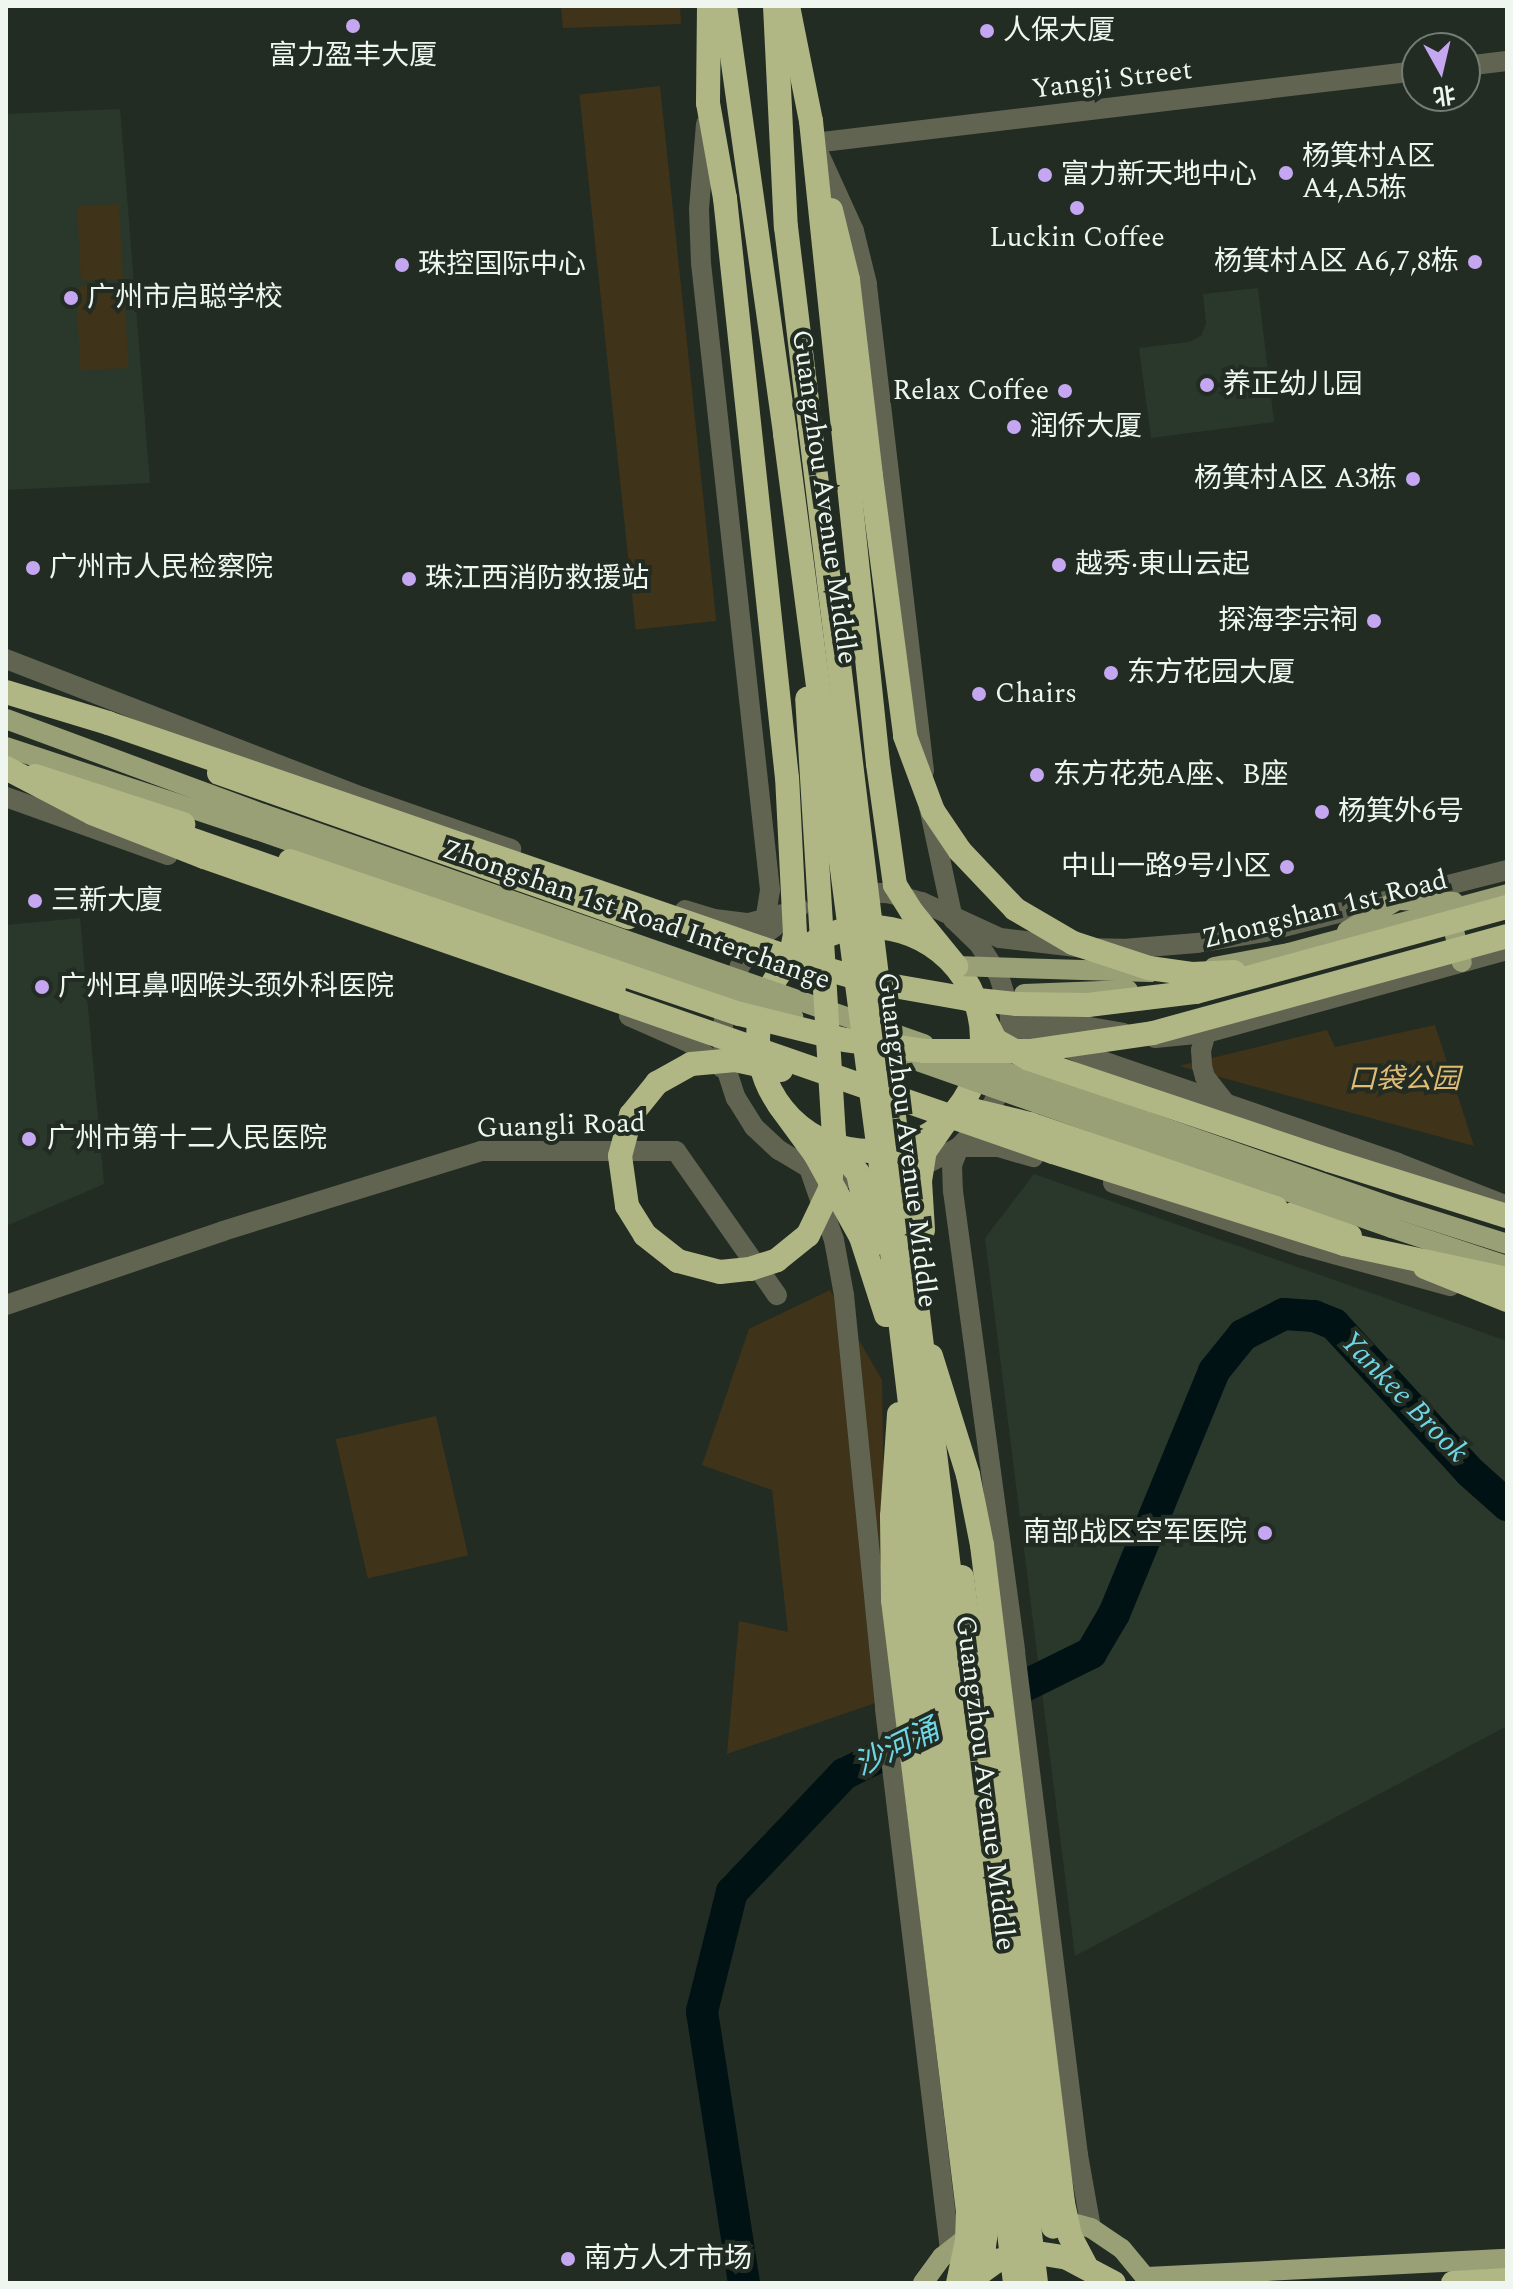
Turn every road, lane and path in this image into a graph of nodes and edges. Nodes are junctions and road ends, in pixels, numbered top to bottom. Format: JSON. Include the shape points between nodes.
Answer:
{"nodes":[{"id":1,"x":709,"y":6,"type":"edge"},
{"id":2,"x":725,"y":6,"type":"edge"},
{"id":3,"x":775,"y":6,"type":"edge"},
{"id":4,"x":788,"y":6,"type":"edge"},
{"id":5,"x":1507,"y":61,"type":"edge"},
{"id":6,"x":1481,"y":64,"type":"edge"},
{"id":7,"x":1401,"y":73,"type":"edge"},
{"id":8,"x":708,"y":103,"type":"junction"},
{"id":9,"x":814,"y":143,"type":"junction"},
{"id":10,"x":802,"y":572,"type":"junction"},
{"id":11,"x":6,"y":659,"type":"edge"},
{"id":12,"x":6,"y":691,"type":"edge"},
{"id":13,"x":6,"y":719,"type":"edge"},
{"id":14,"x":6,"y":747,"type":"edge"},
{"id":15,"x":6,"y":770,"type":"edge"},
{"id":16,"x":6,"y":797,"type":"edge"},
{"id":17,"x":260,"y":822,"type":"junction"},
{"id":18,"x":888,"y":848,"type":"junction"},
{"id":19,"x":791,"y":849,"type":"junction"},
{"id":20,"x":462,"y":860,"type":"junction"},
{"id":21,"x":1507,"y":870,"type":"edge"},
{"id":22,"x":1507,"y":894,"type":"edge"},
{"id":23,"x":1397,"y":900,"type":"junction"},
{"id":24,"x":1474,"y":903,"type":"junction"},
{"id":25,"x":1507,"y":907,"type":"edge"},
{"id":26,"x":1507,"y":917,"type":"edge"},
{"id":27,"x":953,"y":919,"type":"junction"},
{"id":28,"x":434,"y":923,"type":"junction"},
{"id":29,"x":764,"y":928,"type":"junction"},
{"id":30,"x":1454,"y":931,"type":"junction"},
{"id":31,"x":1507,"y":936,"type":"edge"},
{"id":32,"x":1507,"y":950,"type":"edge"},
{"id":33,"x":1323,"y":951,"type":"junction"},
{"id":34,"x":790,"y":960,"type":"junction"},
{"id":35,"x":1462,"y":962,"type":"junction"},
{"id":36,"x":956,"y":966,"type":"junction"},
{"id":37,"x":1155,"y":981,"type":"junction"},
{"id":38,"x":978,"y":1006,"type":"junction"},
{"id":39,"x":1010,"y":1023,"type":"junction"},
{"id":40,"x":1206,"y":1033,"type":"junction"},
{"id":41,"x":763,"y":1072,"type":"junction"},
{"id":42,"x":728,"y":1076,"type":"junction"},
{"id":43,"x":877,"y":1091,"type":"junction"},
{"id":44,"x":1225,"y":1103,"type":"junction"},
{"id":45,"x":779,"y":1105,"type":"junction"},
{"id":46,"x":947,"y":1120,"type":"junction"},
{"id":47,"x":815,"y":1137,"type":"junction"},
{"id":48,"x":959,"y":1147,"type":"junction"},
{"id":49,"x":1329,"y":1160,"type":"junction"},
{"id":50,"x":809,"y":1168,"type":"junction"},
{"id":51,"x":1507,"y":1206,"type":"edge"},
{"id":52,"x":1293,"y":1214,"type":"junction"},
{"id":53,"x":1507,"y":1216,"type":"edge"},
{"id":54,"x":1396,"y":1219,"type":"junction"},
{"id":55,"x":1507,"y":1244,"type":"edge"},
{"id":56,"x":1507,"y":1266,"type":"edge"},
{"id":57,"x":1507,"y":1279,"type":"edge"},
{"id":58,"x":882,"y":1294,"type":"junction"},
{"id":59,"x":777,"y":1295,"type":"dead end"},
{"id":60,"x":1507,"y":1301,"type":"edge"},
{"id":61,"x":6,"y":1305,"type":"edge"},
{"id":62,"x":925,"y":1324,"type":"junction"},
{"id":63,"x":903,"y":1352,"type":"junction"},
{"id":64,"x":1091,"y":2228,"type":"junction"},
{"id":65,"x":950,"y":2250,"type":"junction"},
{"id":66,"x":1507,"y":2259,"type":"edge"},
{"id":67,"x":1096,"y":2276,"type":"edge"},
{"id":68,"x":1149,"y":2280,"type":"edge"},
{"id":69,"x":1507,"y":2280,"type":"edge"},
{"id":70,"x":923,"y":2281,"type":"edge"},
{"id":71,"x":962,"y":2283,"type":"edge"},
{"id":72,"x":1015,"y":2283,"type":"edge"},
{"id":73,"x":1036,"y":2283,"type":"edge"},
{"id":74,"x":1114,"y":2283,"type":"edge"},
{"id":75,"x":1453,"y":2283,"type":"edge"}],
"edges":[{"from":1,"to":8,"type":"highway"},
{"from":2,"to":10,"type":"highway","name":"Guangzhou Avenue Middle","bridge":true},
{"from":3,"to":62,"type":"highway","name":"Guangzhou Avenue Middle","bridge":true,"via":[[786,227]]},
{"from":4,"to":9,"type":"highway"},
{"from":5,"to":6,"type":"street"},
{"from":7,"to":9,"type":"street","name":"Yangji Street"},
{"from":8,"to":19,"type":"highway","bridge":true,"via":[[725,198]]},
{"from":8,"to":29,"type":"street","via":[[699,209],[701,263],[770,890]]},
{"from":9,"to":18,"type":"highway","bridge":true},
{"from":9,"to":27,"type":"street","via":[[854,231],[867,284],[925,779]]},
{"from":9,"to":33,"type":"highway","bridge":true,"via":[[848,280],[898,694],[909,752],[933,811],[972,868],[1034,922],[1111,958],[1192,974]]},
{"from":10,"to":43,"type":"highway","bridge":true,"via":[[813,811],[820,908],[827,1014],[830,1061],[831,1076],[832,1092],[833,1107],[830,1189],[815,1225],[791,1251],[765,1265],[737,1271],[707,1271],[678,1261],[645,1235],[627,1206],[620,1156],[624,1134],[642,1100],[691,1064],[735,1060],[773,1069],[803,1075],[818,1078],[833,1081],[848,1084]]},
{"from":10,"to":63,"type":"highway","name":"Guangzhou Avenue Middle","bridge":true},
{"from":11,"to":29,"type":"street","via":[[362,797],[700,915]]},
{"from":12,"to":20,"type":"highway","via":[[136,744]]},
{"from":12,"to":33,"type":"highway","bridge":true,"via":[[802,962],[902,989],[1016,1004],[1127,1002],[1226,986]]},
{"from":13,"to":17,"type":"main road"},
{"from":14,"to":17,"type":"main road"},
{"from":15,"to":28,"type":"highway"},
{"from":15,"to":31,"type":"highway","bridge":true,"via":[[148,812],[740,1014],[845,1040],[925,1051],[1030,1051],[1153,1033]]},
{"from":15,"to":43,"type":"highway","bridge":true,"via":[[92,813],[204,857]]},
{"from":16,"to":42,"type":"street","via":[[640,1020],[700,1049]]},
{"from":17,"to":54,"type":"main road","name":"Zhongshan 1st Road Interchange","bridge":true},
{"from":18,"to":19,"type":"highway","bridge":true,"via":[[870,861],[837,865],[810,862]]},
{"from":18,"to":36,"type":"highway","bridge":true,"via":[[902,899]]},
{"from":19,"to":34,"type":"highway","bridge":true,"via":[[796,920]]},
{"from":20,"to":28,"type":"highway","via":[[480,878],[483,900],[470,913]]},
{"from":20,"to":34,"type":"highway","via":[[740,955]]},
{"from":21,"to":23,"type":"street"},
{"from":22,"to":24,"type":"main road","name":"Zhongshan 1st Road"},
{"from":23,"to":24,"type":"main road"},
{"from":23,"to":27,"type":"street","via":[[1244,936],[1123,949],[1017,941]]},
{"from":23,"to":33,"type":"main road"},
{"from":24,"to":33,"type":"main road","name":"Zhongshan 1st Road"},
{"from":25,"to":33,"type":"highway","bridge":true},
{"from":26,"to":30,"type":"main road","name":"Zhongshan 1st Road"},
{"from":27,"to":29,"type":"street","via":[[922,902],[888,893],[853,892],[799,908]]},
{"from":27,"to":39,"type":"street","via":[[980,945],[999,976]]},
{"from":28,"to":41,"type":"highway","bridge":true,"via":[[707,1025]]},
{"from":29,"to":42,"type":"street","via":[[727,998],[722,1032]]},
{"from":30,"to":35,"type":"main road"},
{"from":30,"to":37,"type":"main road","name":"Zhongshan 1st Road","via":[[1267,977]]},
{"from":32,"to":35,"type":"street"},
{"from":33,"to":37,"type":"main road","name":"Zhongshan 1st Road"},
{"from":34,"to":36,"type":"highway","bridge":true,"via":[[829,935],[868,927],[923,940]]},
{"from":34,"to":41,"type":"highway","bridge":true,"via":[[761,1012]]},
{"from":35,"to":40,"type":"street"},
{"from":36,"to":37,"type":"main road","bridge":true},
{"from":36,"to":38,"type":"highway","bridge":true},
{"from":37,"to":38,"type":"main road","bridge":true,"via":[[1027,994]]},
{"from":38,"to":46,"type":"highway","bridge":true,"via":[[979,1067],[967,1096]]},
{"from":38,"to":49,"type":"highway","bridge":true,"via":[[995,1040],[1029,1059]]},
{"from":39,"to":40,"type":"street","via":[[1084,1026],[1156,1039]]},
{"from":39,"to":44,"type":"street"},
{"from":39,"to":48,"type":"street","via":[[1011,1050],[1002,1088]]},
{"from":40,"to":44,"type":"street","via":[[1202,1066]]},
{"from":41,"to":45,"type":"highway"},
{"from":42,"to":50,"type":"street","via":[[754,1127]]},
{"from":43,"to":57,"type":"highway","bridge":true,"via":[[1237,1213],[1344,1244]]},
{"from":44,"to":51,"type":"street"},
{"from":45,"to":47,"type":"highway","bridge":true},
{"from":45,"to":58,"type":"highway","bridge":true,"via":[[845,1205]]},
{"from":46,"to":47,"type":"highway","bridge":true,"via":[[918,1140],[884,1150],[849,1149]]},
{"from":46,"to":52,"type":"highway","bridge":true,"via":[[976,1111],[1004,1116]]},
{"from":46,"to":62,"type":"highway","bridge":true,"via":[[921,1164]]},
{"from":47,"to":58,"type":"highway","bridge":true,"via":[[858,1173]]},
{"from":48,"to":50,"type":"street","via":[[921,1170],[884,1179],[845,1178]]},
{"from":48,"to":60,"type":"street","via":[[1022,1153],[1301,1245]]},
{"from":48,"to":64,"type":"street","via":[[952,1165],[953,1191]]},
{"from":49,"to":52,"type":"street","via":[[1300,1179]]},
{"from":49,"to":53,"type":"highway"},
{"from":50,"to":65,"type":"street","via":[[834,1240],[844,1295],[888,1738]]},
{"from":52,"to":60,"type":"highway"},
{"from":54,"to":55,"type":"main road"},
{"from":54,"to":56,"type":"main road"},
{"from":58,"to":71,"type":"highway","bridge":true,"via":[[907,1467],[931,1746],[988,2217],[984,2246]]},
{"from":59,"to":61,"type":"street","name":"Guangli Road","via":[[676,1151],[481,1151]]},
{"from":62,"to":67,"type":"highway","bridge":true,"via":[[980,1532],[1063,2203],[1070,2236]]},
{"from":62,"to":67,"type":"highway","bridge":true,"via":[[1027,2079],[1053,2226],[1066,2249]]},
{"from":62,"to":73,"type":"highway","name":"Guangzhou Avenue Middle","bridge":true},
{"from":63,"to":71,"type":"highway","bridge":true,"via":[[892,1516],[893,1600],[968,2212]]},
{"from":63,"to":72,"type":"highway","name":"Guangzhou Avenue Middle","bridge":true},
{"from":64,"to":65,"type":"main road","via":[[1038,2217],[1012,2219],[986,2227]]},
{"from":64,"to":68,"type":"main road","via":[[1122,2249]]},
{"from":65,"to":70,"type":"main road"},
{"from":66,"to":68,"type":"main road"},
{"from":67,"to":71,"type":"highway","bridge":true,"via":[[1058,2255],[1026,2253],[996,2261]]},
{"from":67,"to":74,"type":"highway"},
{"from":69,"to":75,"type":"highway"}]}
